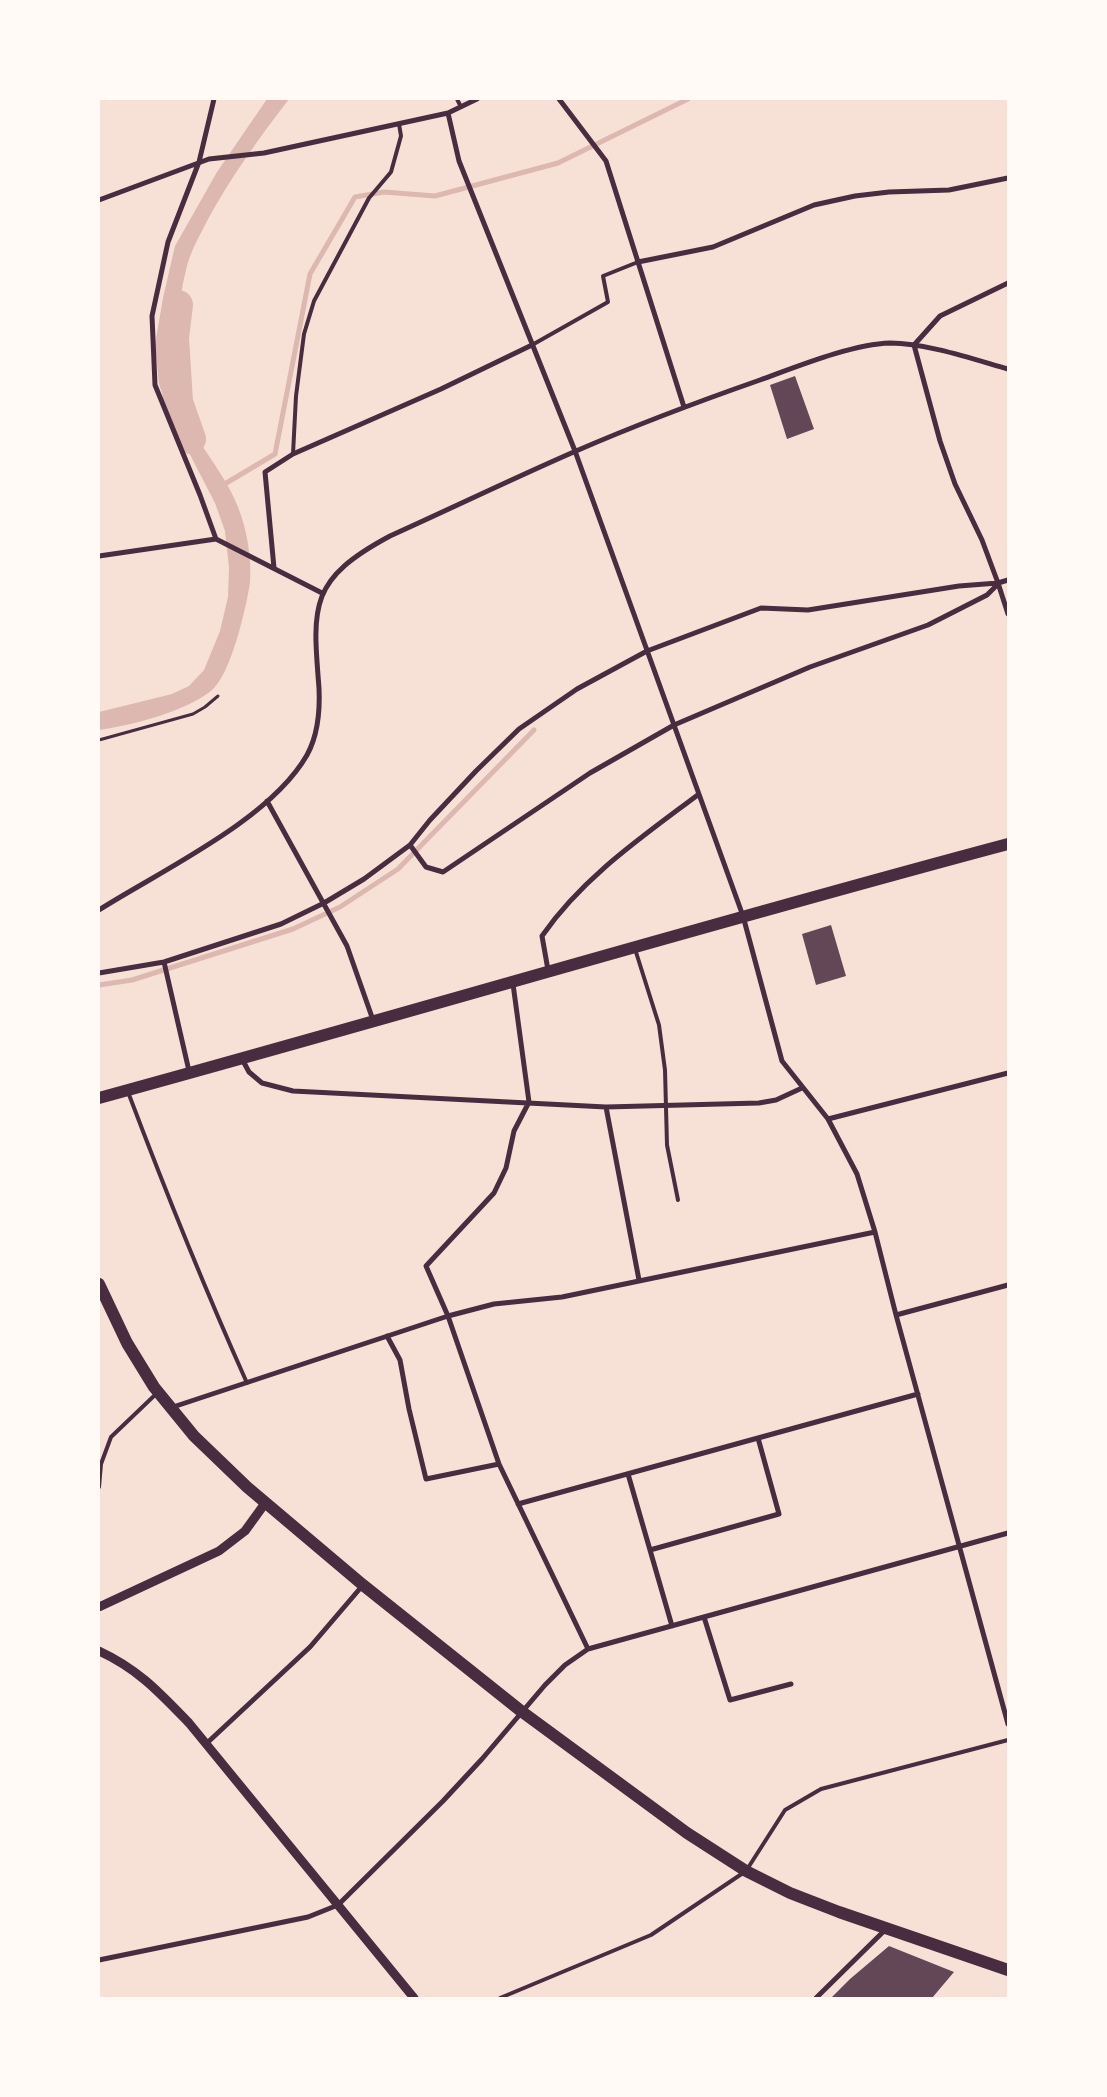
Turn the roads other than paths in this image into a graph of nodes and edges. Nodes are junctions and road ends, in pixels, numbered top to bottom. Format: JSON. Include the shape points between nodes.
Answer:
{"nodes":[{"id":1,"x":214,"y":99,"type":"edge"},
{"id":2,"x":457,"y":99,"type":"edge"},
{"id":3,"x":477,"y":99,"type":"edge"},
{"id":4,"x":559,"y":99,"type":"edge"},
{"id":5,"x":461,"y":107,"type":"junction"},
{"id":6,"x":448,"y":113,"type":"junction"},
{"id":7,"x":399,"y":124,"type":"junction"},
{"id":8,"x":199,"y":162,"type":"junction"},
{"id":9,"x":1008,"y":178,"type":"edge"},
{"id":10,"x":99,"y":200,"type":"edge"},
{"id":11,"x":638,"y":262,"type":"junction"},
{"id":12,"x":1008,"y":283,"type":"edge"},
{"id":13,"x":532,"y":344,"type":"junction"},
{"id":14,"x":914,"y":345,"type":"junction"},
{"id":15,"x":1008,"y":369,"type":"edge"},
{"id":16,"x":684,"y":406,"type":"junction"},
{"id":17,"x":575,"y":452,"type":"junction"},
{"id":18,"x":293,"y":454,"type":"junction"},
{"id":19,"x":219,"y":540,"type":"junction"},
{"id":20,"x":99,"y":556,"type":"edge"},
{"id":21,"x":274,"y":568,"type":"junction"},
{"id":22,"x":1008,"y":580,"type":"edge"},
{"id":23,"x":998,"y":583,"type":"junction"},
{"id":24,"x":322,"y":593,"type":"junction"},
{"id":25,"x":1008,"y":614,"type":"edge"},
{"id":26,"x":647,"y":651,"type":"junction"},
{"id":27,"x":674,"y":725,"type":"junction"},
{"id":28,"x":699,"y":794,"type":"junction"},
{"id":29,"x":267,"y":801,"type":"junction"},
{"id":30,"x":1008,"y":844,"type":"edge"},
{"id":31,"x":410,"y":845,"type":"junction"},
{"id":32,"x":324,"y":903,"type":"junction"},
{"id":33,"x":99,"y":910,"type":"edge"},
{"id":34,"x":743,"y":916,"type":"junction"},
{"id":35,"x":634,"y":946,"type":"junction"},
{"id":36,"x":164,"y":962,"type":"junction"},
{"id":37,"x":548,"y":970,"type":"junction"},
{"id":38,"x":99,"y":973,"type":"edge"},
{"id":39,"x":512,"y":981,"type":"junction"},
{"id":40,"x":373,"y":1020,"type":"junction"},
{"id":41,"x":241,"y":1059,"type":"junction"},
{"id":42,"x":189,"y":1073,"type":"junction"},
{"id":43,"x":1008,"y":1073,"type":"edge"},
{"id":44,"x":802,"y":1088,"type":"junction"},
{"id":45,"x":127,"y":1090,"type":"junction"},
{"id":46,"x":99,"y":1098,"type":"edge"},
{"id":47,"x":529,"y":1102,"type":"junction"},
{"id":48,"x":666,"y":1106,"type":"junction"},
{"id":49,"x":606,"y":1107,"type":"junction"},
{"id":50,"x":828,"y":1119,"type":"junction"},
{"id":51,"x":678,"y":1200,"type":"dead end"},
{"id":52,"x":875,"y":1232,"type":"junction"},
{"id":53,"x":639,"y":1280,"type":"junction"},
{"id":54,"x":1008,"y":1285,"type":"edge"},
{"id":55,"x":100,"y":1292,"type":"edge"},
{"id":56,"x":896,"y":1315,"type":"junction"},
{"id":57,"x":448,"y":1316,"type":"junction"},
{"id":58,"x":387,"y":1336,"type":"junction"},
{"id":59,"x":247,"y":1383,"type":"junction"},
{"id":60,"x":158,"y":1393,"type":"junction"},
{"id":61,"x":918,"y":1394,"type":"junction"},
{"id":62,"x":170,"y":1408,"type":"junction"},
{"id":63,"x":758,"y":1438,"type":"junction"},
{"id":64,"x":499,"y":1464,"type":"junction"},
{"id":65,"x":628,"y":1474,"type":"junction"},
{"id":66,"x":99,"y":1487,"type":"edge"},
{"id":67,"x":266,"y":1502,"type":"junction"},
{"id":68,"x":518,"y":1504,"type":"junction"},
{"id":69,"x":1008,"y":1533,"type":"edge"},
{"id":70,"x":959,"y":1547,"type":"junction"},
{"id":71,"x":650,"y":1550,"type":"junction"},
{"id":72,"x":363,"y":1585,"type":"junction"},
{"id":73,"x":99,"y":1607,"type":"edge"},
{"id":74,"x":704,"y":1617,"type":"junction"},
{"id":75,"x":672,"y":1626,"type":"junction"},
{"id":76,"x":588,"y":1649,"type":"junction"},
{"id":77,"x":99,"y":1651,"type":"edge"},
{"id":78,"x":791,"y":1684,"type":"dead end"},
{"id":79,"x":521,"y":1711,"type":"junction"},
{"id":80,"x":1008,"y":1724,"type":"edge"},
{"id":81,"x":1008,"y":1740,"type":"edge"},
{"id":82,"x":207,"y":1744,"type":"junction"},
{"id":83,"x":746,"y":1871,"type":"junction"},
{"id":84,"x":338,"y":1905,"type":"junction"},
{"id":85,"x":887,"y":1928,"type":"junction"},
{"id":86,"x":99,"y":1960,"type":"edge"},
{"id":87,"x":1008,"y":1970,"type":"edge"},
{"id":88,"x":414,"y":1998,"type":"edge"},
{"id":89,"x":500,"y":1998,"type":"edge"},
{"id":90,"x":816,"y":1998,"type":"edge"}],
"edges":[{"from":1,"to":8,"type":"street"},
{"from":2,"to":5,"type":"lane"},
{"from":3,"to":5,"type":"street"},
{"from":4,"to":11,"type":"street","via":[[606,161]]},
{"from":5,"to":6,"type":"street"},
{"from":6,"to":7,"type":"street"},
{"from":6,"to":13,"type":"street","via":[[459,161]]},
{"from":7,"to":8,"type":"street","via":[[264,153]]},
{"from":7,"to":18,"type":"lane","via":[[401,136],[391,172],[364,207],[314,301],[304,334]]},
{"from":8,"to":10,"type":"street"},
{"from":8,"to":19,"type":"street","via":[[168,242],[152,316],[155,385]]},
{"from":9,"to":11,"type":"street","via":[[949,190],[889,192],[814,205],[712,247]]},
{"from":11,"to":13,"type":"lane","via":[[603,276],[608,302]]},
{"from":11,"to":16,"type":"street"},
{"from":12,"to":14,"type":"street","via":[[940,316]]},
{"from":13,"to":17,"type":"street"},
{"from":13,"to":18,"type":"street","via":[[441,390]]},
{"from":14,"to":15,"type":"street"},
{"from":14,"to":16,"type":"street","via":[[890,343],[859,348]]},
{"from":14,"to":23,"type":"street","via":[[955,484]]},
{"from":16,"to":17,"type":"street"},
{"from":17,"to":24,"type":"street","via":[[361,552],[338,571]]},
{"from":17,"to":26,"type":"street"},
{"from":18,"to":21,"type":"street","via":[[265,472]]},
{"from":19,"to":20,"type":"street"},
{"from":19,"to":21,"type":"street"},
{"from":21,"to":24,"type":"street"},
{"from":22,"to":23,"type":"street"},
{"from":23,"to":25,"type":"street"},
{"from":23,"to":26,"type":"street","via":[[959,586],[808,610],[761,608]]},
{"from":23,"to":27,"type":"street","via":[[987,595],[928,625],[810,667]]},
{"from":24,"to":29,"type":"street","via":[[315,621],[320,703],[317,728],[309,752],[298,769]]},
{"from":26,"to":27,"type":"street"},
{"from":26,"to":31,"type":"street","via":[[577,689],[519,729],[476,771]]},
{"from":27,"to":28,"type":"street"},
{"from":27,"to":31,"type":"street","via":[[590,773],[443,872],[426,867]]},
{"from":28,"to":34,"type":"street"},
{"from":28,"to":37,"type":"street","via":[[602,868],[557,913],[542,936]]},
{"from":29,"to":32,"type":"street"},
{"from":29,"to":33,"type":"street","via":[[232,828]]},
{"from":30,"to":34,"type":"main road"},
{"from":31,"to":32,"type":"street","via":[[364,880]]},
{"from":32,"to":36,"type":"street","via":[[281,924]]},
{"from":32,"to":40,"type":"street","via":[[348,946]]},
{"from":34,"to":35,"type":"main road"},
{"from":34,"to":44,"type":"street","via":[[782,1061]]},
{"from":35,"to":37,"type":"main road"},
{"from":35,"to":48,"type":"lane","via":[[659,1024],[666,1070]]},
{"from":36,"to":38,"type":"street"},
{"from":36,"to":42,"type":"street"},
{"from":37,"to":39,"type":"main road"},
{"from":39,"to":40,"type":"main road"},
{"from":39,"to":47,"type":"street"},
{"from":40,"to":41,"type":"main road"},
{"from":41,"to":42,"type":"main road"},
{"from":41,"to":47,"type":"street","via":[[249,1072],[262,1083],[293,1091],[384,1098]]},
{"from":42,"to":45,"type":"main road"},
{"from":43,"to":50,"type":"street"},
{"from":44,"to":48,"type":"street","via":[[759,1104]]},
{"from":44,"to":50,"type":"street"},
{"from":45,"to":46,"type":"main road"},
{"from":45,"to":59,"type":"lane","via":[[170,1203]]},
{"from":47,"to":49,"type":"street"},
{"from":47,"to":57,"type":"street","via":[[514,1131],[506,1168],[494,1193],[426,1266]]},
{"from":48,"to":49,"type":"street"},
{"from":48,"to":51,"type":"lane","via":[[667,1145]]},
{"from":49,"to":53,"type":"street"},
{"from":50,"to":52,"type":"street","via":[[857,1174]]},
{"from":52,"to":53,"type":"street"},
{"from":52,"to":56,"type":"street"},
{"from":53,"to":57,"type":"street","via":[[562,1297],[494,1304]]},
{"from":54,"to":56,"type":"street"},
{"from":55,"to":60,"type":"main road"},
{"from":56,"to":61,"type":"street"},
{"from":57,"to":58,"type":"street"},
{"from":57,"to":64,"type":"street"},
{"from":58,"to":59,"type":"street"},
{"from":58,"to":64,"type":"street","via":[[400,1360],[426,1479]]},
{"from":59,"to":62,"type":"street"},
{"from":60,"to":62,"type":"main road"},
{"from":60,"to":66,"type":"lane","via":[[111,1437],[101,1464]]},
{"from":61,"to":63,"type":"street"},
{"from":61,"to":70,"type":"street"},
{"from":62,"to":67,"type":"main road","via":[[194,1436]]},
{"from":63,"to":65,"type":"street"},
{"from":63,"to":71,"type":"street","via":[[779,1514]]},
{"from":64,"to":68,"type":"street"},
{"from":65,"to":68,"type":"street"},
{"from":65,"to":71,"type":"street"},
{"from":67,"to":72,"type":"main road"},
{"from":67,"to":73,"type":"street","via":[[245,1530],[219,1551]]},
{"from":68,"to":76,"type":"street"},
{"from":69,"to":70,"type":"street"},
{"from":70,"to":74,"type":"street"},
{"from":70,"to":80,"type":"street"},
{"from":71,"to":75,"type":"street"},
{"from":72,"to":79,"type":"main road"},
{"from":72,"to":82,"type":"street","via":[[310,1647]]},
{"from":74,"to":75,"type":"street"},
{"from":74,"to":78,"type":"street","via":[[730,1700]]},
{"from":75,"to":76,"type":"street"},
{"from":76,"to":79,"type":"street","via":[[566,1665]]},
{"from":77,"to":82,"type":"street","via":[[126,1664],[157,1689]]},
{"from":79,"to":83,"type":"main road","via":[[686,1833]]},
{"from":79,"to":84,"type":"street","via":[[443,1801]]},
{"from":81,"to":83,"type":"lane","via":[[821,1789],[785,1810]]},
{"from":82,"to":84,"type":"street"},
{"from":83,"to":85,"type":"main road","via":[[790,1893]]},
{"from":83,"to":89,"type":"lane","via":[[651,1935]]},
{"from":84,"to":86,"type":"street","via":[[308,1917]]},
{"from":84,"to":88,"type":"street"},
{"from":85,"to":87,"type":"main road"},
{"from":85,"to":90,"type":"street"}]}
